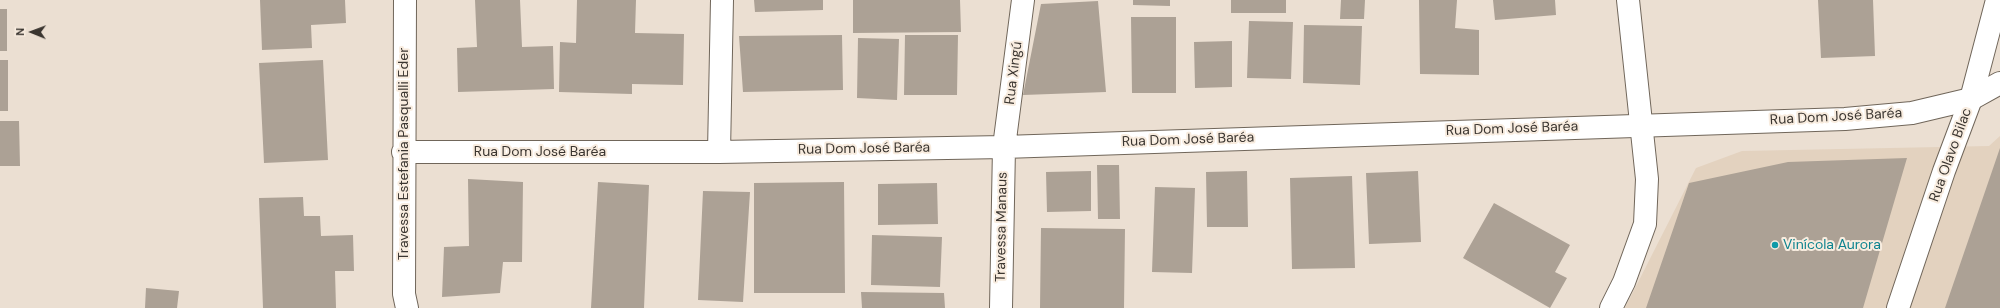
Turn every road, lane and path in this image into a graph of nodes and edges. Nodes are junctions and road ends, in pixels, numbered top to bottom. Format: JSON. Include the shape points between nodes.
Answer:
{"nodes":[{"id":1,"x":405,"y":0,"type":"edge"},
{"id":2,"x":722,"y":0,"type":"edge"},
{"id":3,"x":1023,"y":0,"type":"edge"},
{"id":4,"x":1628,"y":0,"type":"edge"},
{"id":5,"x":1997,"y":0,"type":"edge"},
{"id":6,"x":2000,"y":83,"type":"edge"},
{"id":7,"x":1971,"y":99,"type":"junction"},
{"id":8,"x":1641,"y":125,"type":"junction"},
{"id":9,"x":1004,"y":147,"type":"junction"},
{"id":10,"x":403,"y":152,"type":"junction"},
{"id":11,"x":719,"y":152,"type":"junction"},
{"id":12,"x":407,"y":308,"type":"edge"},
{"id":13,"x":1000,"y":308,"type":"edge"},
{"id":14,"x":1611,"y":308,"type":"edge"},
{"id":15,"x":1898,"y":308,"type":"edge"}],
"edges":[{"from":1,"to":10,"type":"street","name":"Travessa Estefania Pasqualli Eder"},
{"from":2,"to":11,"type":"street"},
{"from":3,"to":9,"type":"street","name":"Rua Xingú"},
{"from":4,"to":8,"type":"street"},
{"from":5,"to":7,"type":"street","name":"Rua Olavo Bilac"},
{"from":6,"to":7,"type":"street","name":"Rua Dom José Baréa"},
{"from":7,"to":8,"type":"street","name":"Rua Dom José Baréa","via":[[1912,113],[1845,119]]},
{"from":7,"to":15,"type":"street","name":"Rua Olavo Bilac"},
{"from":8,"to":9,"type":"street","name":"Rua Dom José Baréa"},
{"from":8,"to":14,"type":"street","via":[[1647,179],[1645,224],[1624,282]]},
{"from":9,"to":11,"type":"street","name":"Rua Dom José Baréa"},
{"from":9,"to":13,"type":"street","name":"Travessa Manaus"},
{"from":10,"to":11,"type":"street","name":"Rua Dom José Baréa"},
{"from":10,"to":12,"type":"street","name":"Travessa Estefania Pasqualli Eder","via":[[404,294]]}]}
